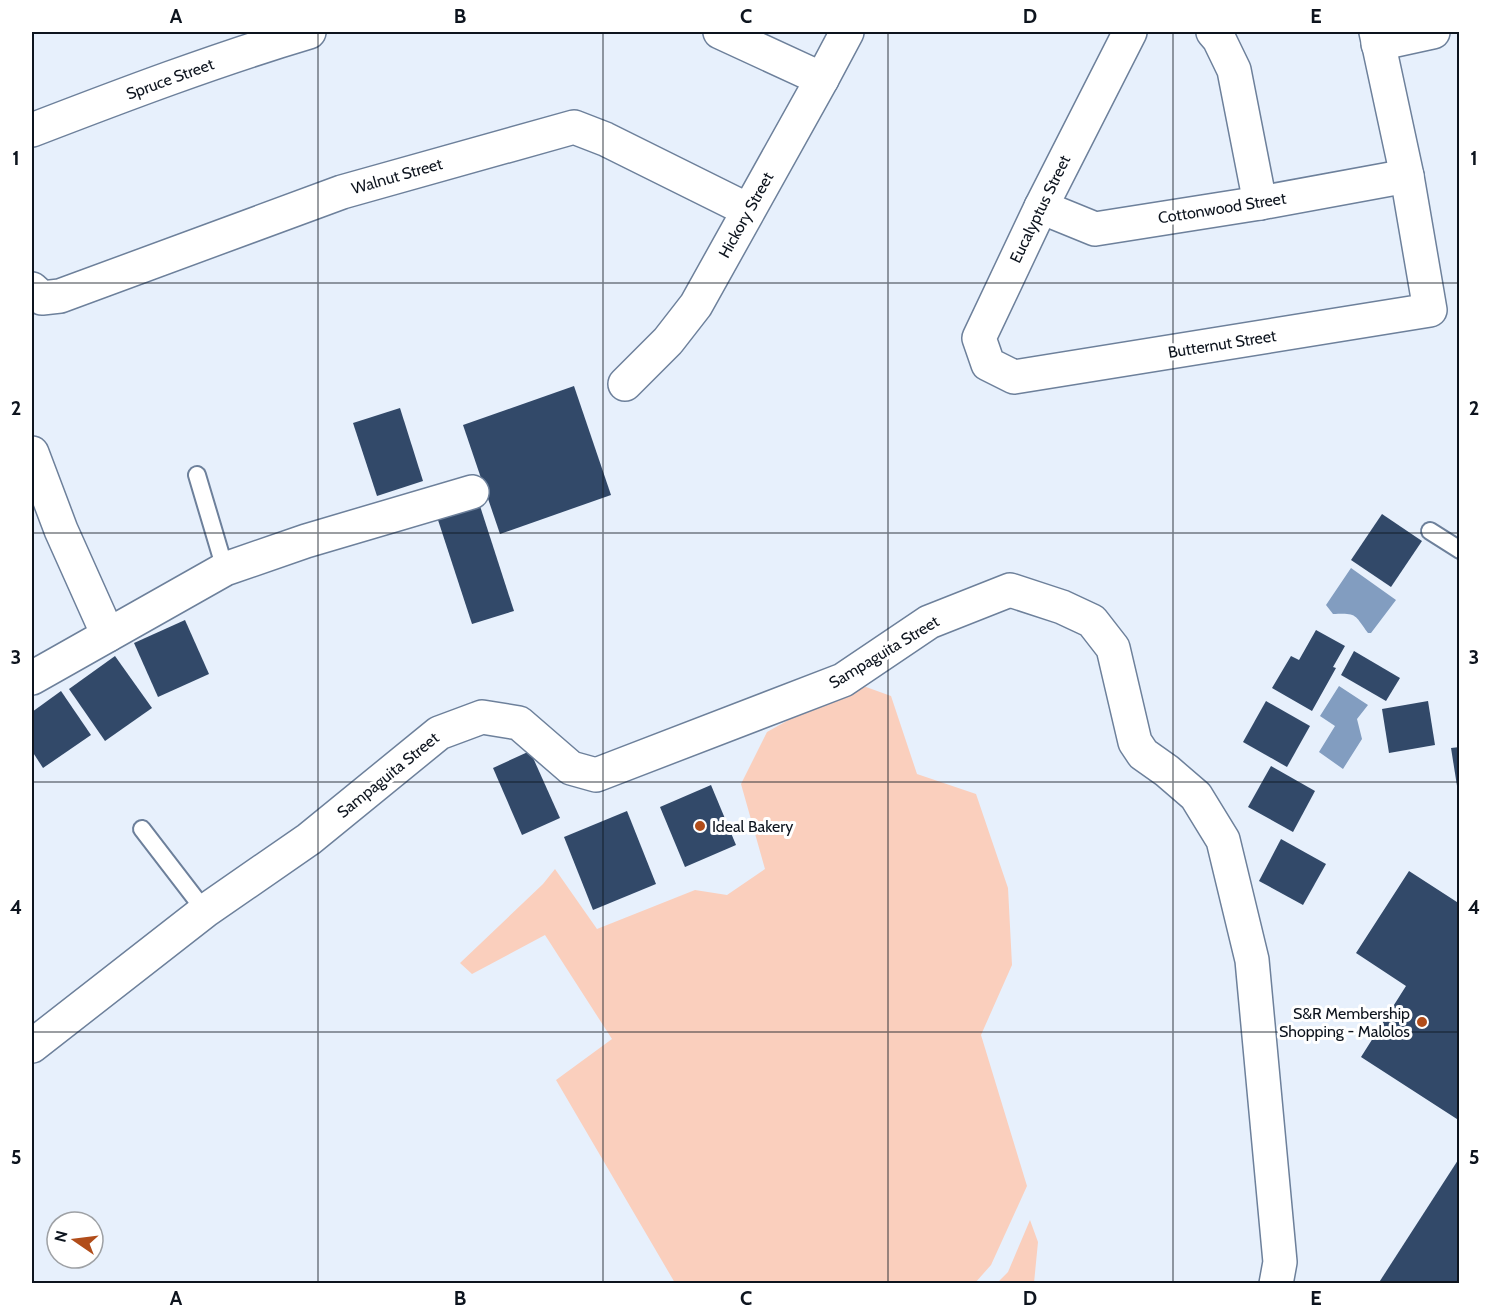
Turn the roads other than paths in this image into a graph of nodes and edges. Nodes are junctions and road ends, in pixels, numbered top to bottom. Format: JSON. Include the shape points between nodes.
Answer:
{"nodes":[{"id":1,"x":309,"y":32,"type":"edge"},
{"id":2,"x":720,"y":32,"type":"edge"},
{"id":3,"x":847,"y":32,"type":"edge"},
{"id":4,"x":1130,"y":32,"type":"edge"},
{"id":5,"x":1213,"y":32,"type":"edge"},
{"id":6,"x":1433,"y":32,"type":"edge"},
{"id":7,"x":1377,"y":38,"type":"edge"},
{"id":8,"x":822,"y":79,"type":"junction"},
{"id":9,"x":32,"y":130,"type":"edge"},
{"id":10,"x":1407,"y":176,"type":"junction"},
{"id":11,"x":1260,"y":203,"type":"junction"},
{"id":12,"x":1041,"y":207,"type":"junction"},
{"id":13,"x":748,"y":210,"type":"junction"},
{"id":14,"x":37,"y":293,"type":"edge"},
{"id":15,"x":1014,"y":377,"type":"joint"},
{"id":16,"x":625,"y":384,"type":"dead end"},
{"id":17,"x":32,"y":453,"type":"edge"},
{"id":18,"x":197,"y":475,"type":"dead end"},
{"id":19,"x":472,"y":492,"type":"dead end"},
{"id":20,"x":1430,"y":531,"type":"dead end"},
{"id":21,"x":1460,"y":550,"type":"edge"},
{"id":22,"x":225,"y":569,"type":"junction"},
{"id":23,"x":108,"y":635,"type":"junction"},
{"id":24,"x":32,"y":678,"type":"edge"},
{"id":25,"x":142,"y":829,"type":"dead end"},
{"id":26,"x":205,"y":911,"type":"junction"},
{"id":27,"x":32,"y":1046,"type":"edge"},
{"id":28,"x":1276,"y":1284,"type":"edge"}],
"edges":[{"from":1,"to":9,"type":"street","name":"Spruce Street"},
{"from":2,"to":8,"type":"street"},
{"from":3,"to":8,"type":"street","name":"Hickory Street"},
{"from":4,"to":12,"type":"street","name":"Eucalyptus Street"},
{"from":5,"to":11,"type":"street","via":[[1234,70]]},
{"from":6,"to":7,"type":"street"},
{"from":7,"to":10,"type":"street"},
{"from":8,"to":13,"type":"street","name":"Hickory Street"},
{"from":10,"to":11,"type":"street","name":"Cottonwood Street"},
{"from":10,"to":15,"type":"street","name":"Butternut Street","via":[[1430,310]]},
{"from":11,"to":12,"type":"street","name":"Cottonwood Street","via":[[1095,229]]},
{"from":12,"to":15,"type":"street","name":"Eucalyptus Street","via":[[979,338],[988,364]]},
{"from":13,"to":14,"type":"street","name":"Walnut Street","via":[[574,127],[342,192],[60,296]]},
{"from":13,"to":16,"type":"street","name":"Hickory Street","via":[[696,305],[668,341]]},
{"from":17,"to":23,"type":"street"},
{"from":18,"to":22,"type":"lane"},
{"from":19,"to":22,"type":"street"},
{"from":20,"to":21,"type":"lane"},
{"from":22,"to":23,"type":"street"},
{"from":23,"to":24,"type":"street"},
{"from":25,"to":26,"type":"lane"},
{"from":26,"to":27,"type":"street","name":"Sampaguita Street"},
{"from":26,"to":28,"type":"street","name":"Sampaguita Street","via":[[309,839],[440,733],[482,717],[519,723],[571,768],[596,775],[843,680],[929,622],[1010,590],[1062,607],[1092,621],[1113,648],[1135,742],[1143,754],[1196,796],[1223,840],[1252,960],[1280,1262]]}]}
